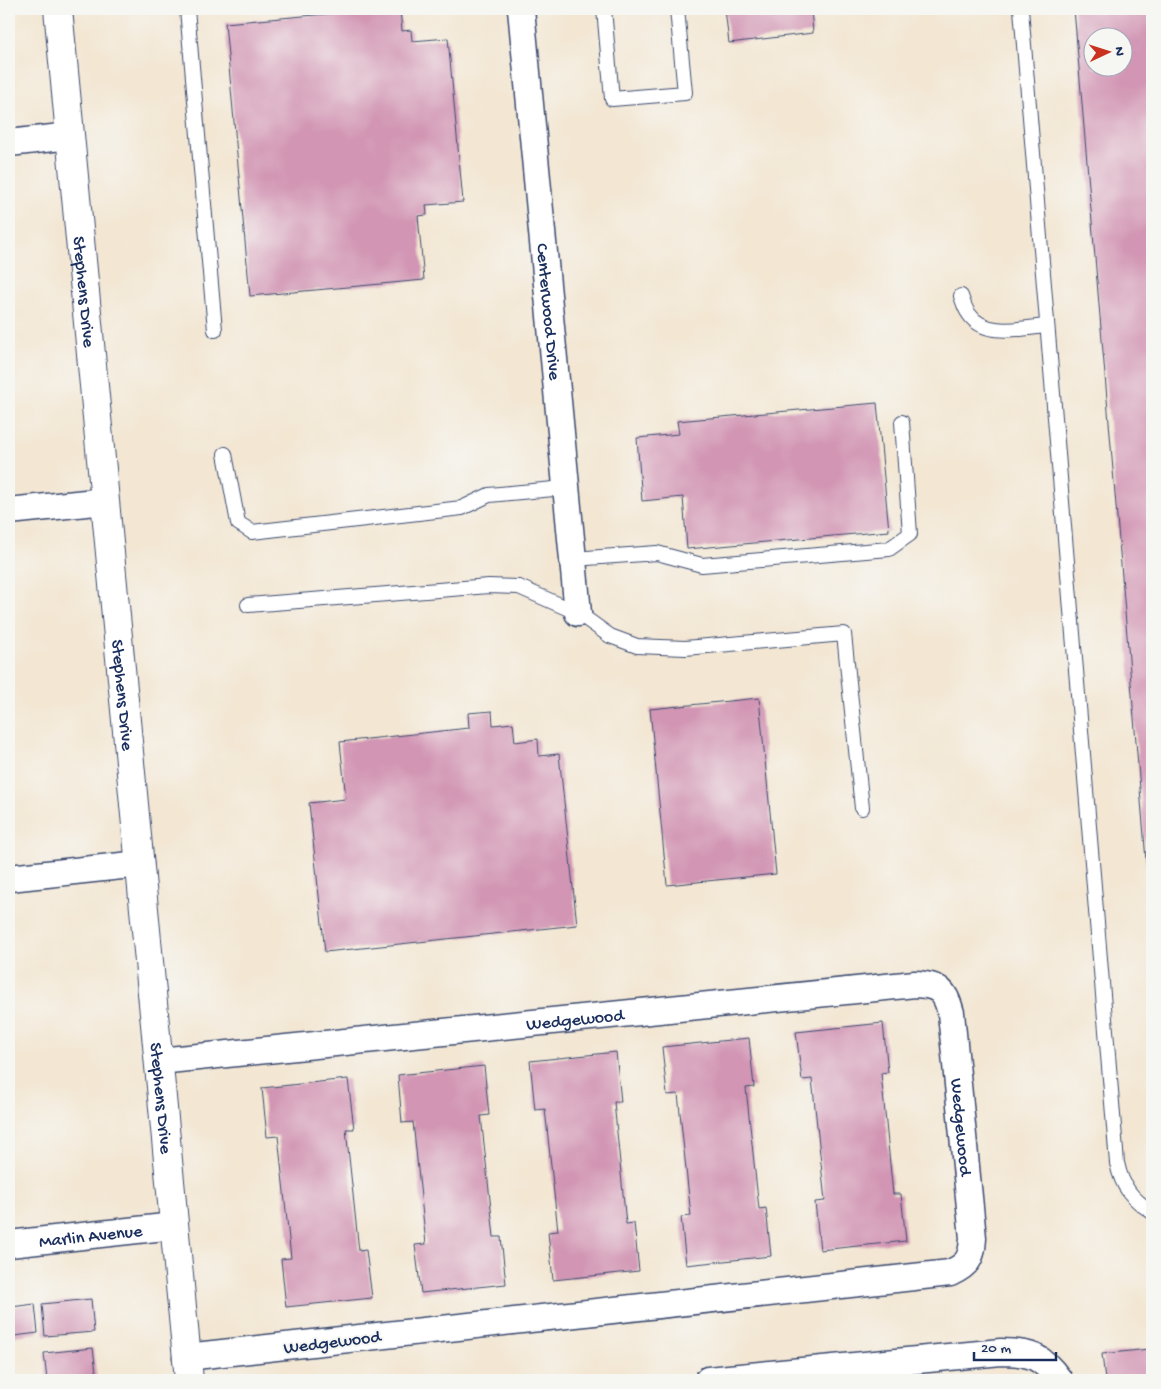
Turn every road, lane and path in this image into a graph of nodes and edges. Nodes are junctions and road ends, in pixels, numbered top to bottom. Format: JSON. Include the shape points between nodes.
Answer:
{"nodes":[{"id":1,"x":58,"y":9,"type":"edge"},
{"id":2,"x":187,"y":9,"type":"edge"},
{"id":3,"x":521,"y":9,"type":"edge"},
{"id":4,"x":604,"y":9,"type":"edge"},
{"id":5,"x":677,"y":9,"type":"edge"},
{"id":6,"x":1021,"y":9,"type":"edge"},
{"id":7,"x":70,"y":136,"type":"junction"},
{"id":8,"x":9,"y":143,"type":"edge"},
{"id":9,"x":961,"y":296,"type":"dead end"},
{"id":10,"x":1046,"y":326,"type":"junction"},
{"id":11,"x":215,"y":330,"type":"dead end"},
{"id":12,"x":902,"y":422,"type":"dead end"},
{"id":13,"x":225,"y":454,"type":"dead end"},
{"id":14,"x":565,"y":488,"type":"junction"},
{"id":15,"x":105,"y":501,"type":"junction"},
{"id":16,"x":9,"y":511,"type":"edge"},
{"id":17,"x":573,"y":559,"type":"junction"},
{"id":18,"x":248,"y":605,"type":"dead end"},
{"id":19,"x":578,"y":613,"type":"junction"},
{"id":20,"x":862,"y":808,"type":"dead end"},
{"id":21,"x":140,"y":864,"type":"junction"},
{"id":22,"x":9,"y":878,"type":"edge"},
{"id":23,"x":159,"y":1061,"type":"junction"},
{"id":24,"x":1152,"y":1212,"type":"edge"},
{"id":25,"x":174,"y":1226,"type":"junction"},
{"id":26,"x":9,"y":1244,"type":"edge"},
{"id":27,"x":188,"y":1368,"type":"edge"},
{"id":28,"x":708,"y":1380,"type":"edge"},
{"id":29,"x":1060,"y":1380,"type":"edge"}],
"edges":[{"from":1,"to":7,"type":"street","name":"Stephens Drive"},
{"from":2,"to":11,"type":"lane"},
{"from":3,"to":14,"type":"street","name":"Centerwood Drive"},
{"from":4,"to":5,"type":"lane","via":[[612,99],[685,93]]},
{"from":6,"to":10,"type":"lane"},
{"from":7,"to":8,"type":"street"},
{"from":7,"to":15,"type":"street","name":"Stephens Drive"},
{"from":9,"to":10,"type":"lane","via":[[968,314],[981,326],[1002,330]]},
{"from":10,"to":24,"type":"lane","via":[[1117,1163],[1120,1179],[1128,1193]]},
{"from":12,"to":17,"type":"lane","via":[[910,534],[889,549],[702,565],[657,553]]},
{"from":13,"to":14,"type":"lane","via":[[238,523],[252,532],[462,508],[489,495]]},
{"from":14,"to":17,"type":"street","name":"Centerwood Drive"},
{"from":15,"to":16,"type":"street"},
{"from":15,"to":21,"type":"street","name":"Stephens Drive"},
{"from":17,"to":19,"type":"street","name":"Centerwood Drive"},
{"from":18,"to":19,"type":"lane","via":[[490,586],[519,587]]},
{"from":19,"to":20,"type":"lane","via":[[610,636],[637,646],[685,648],[844,634]]},
{"from":21,"to":22,"type":"street"},
{"from":21,"to":23,"type":"street","name":"Stephens Drive"},
{"from":23,"to":25,"type":"street","name":"Stephens Drive"},
{"from":23,"to":27,"type":"street","name":"Wedgewood","via":[[928,985],[938,988],[947,998],[951,1013],[972,1229],[972,1254],[968,1263],[950,1274]]},
{"from":25,"to":26,"type":"street","name":"Marlin Avenue"},
{"from":25,"to":27,"type":"street","name":"Stephens Drive"},
{"from":28,"to":29,"type":"street","via":[[1010,1352],[1035,1356]]}]}
